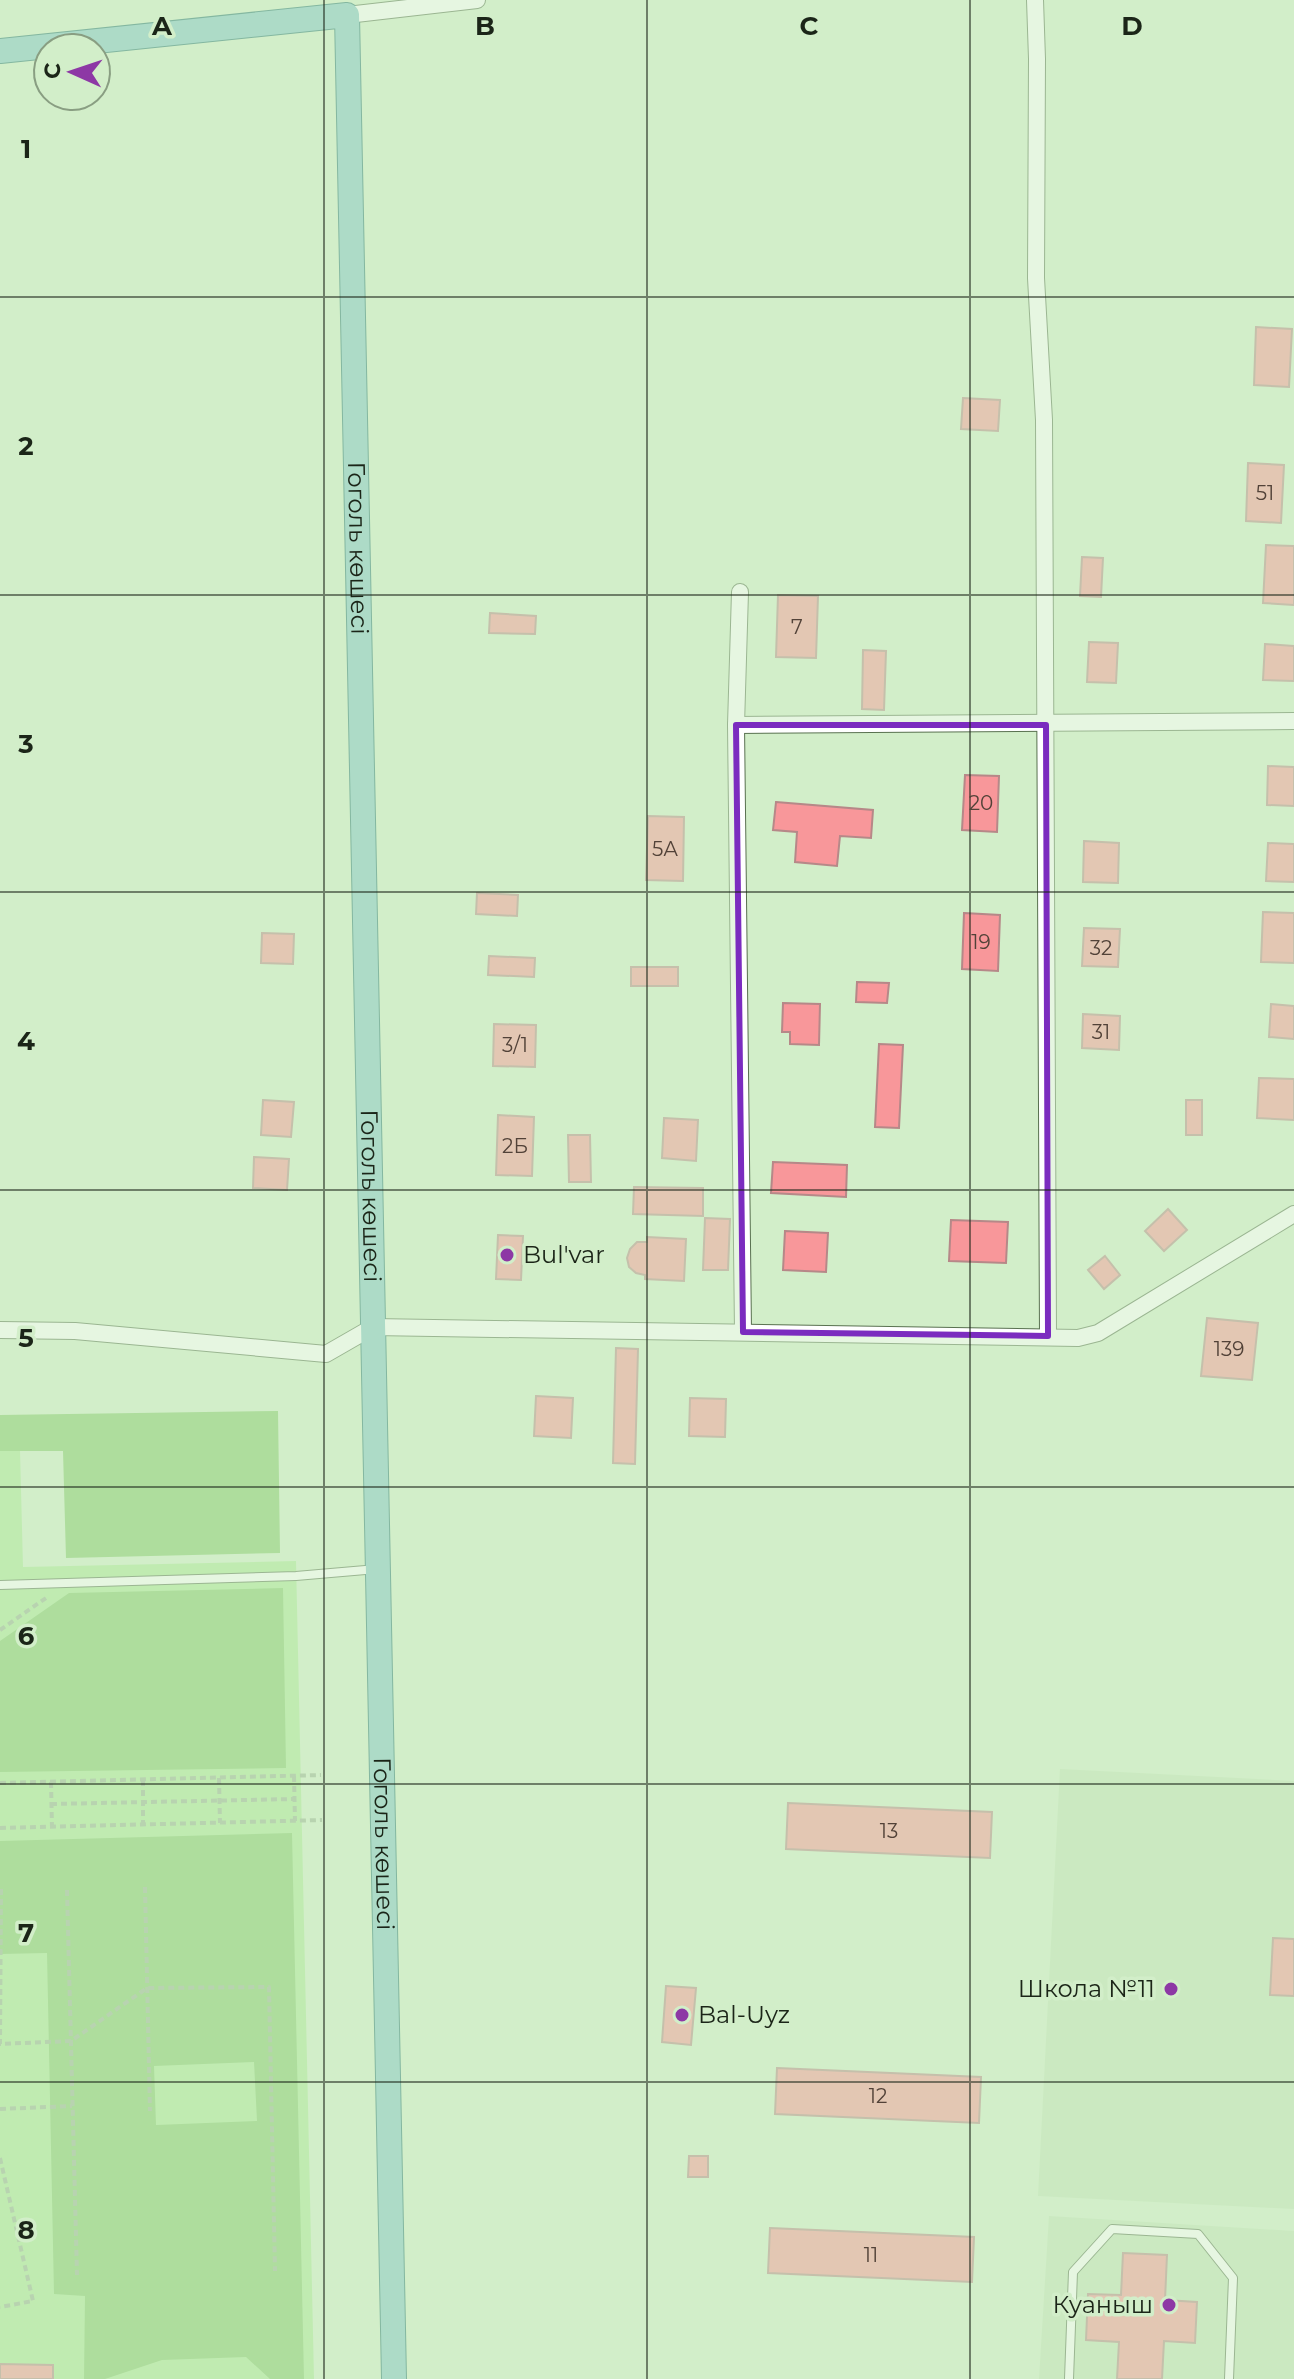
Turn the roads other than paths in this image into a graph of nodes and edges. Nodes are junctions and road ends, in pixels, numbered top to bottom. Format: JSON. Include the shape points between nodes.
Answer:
{"nodes":[{"id":1,"x":477,"y":0,"type":"edge"},
{"id":2,"x":1035,"y":0,"type":"edge"},
{"id":3,"x":347,"y":15,"type":"junction"},
{"id":4,"x":0,"y":51,"type":"edge"},
{"id":5,"x":740,"y":592,"type":"dead end"},
{"id":6,"x":1294,"y":721,"type":"edge"},
{"id":7,"x":736,"y":725,"type":"junction"},
{"id":8,"x":1046,"y":725,"type":"junction"},
{"id":9,"x":1294,"y":1214,"type":"edge"},
{"id":10,"x":373,"y":1327,"type":"junction"},
{"id":11,"x":0,"y":1330,"type":"edge"},
{"id":12,"x":743,"y":1332,"type":"junction"},
{"id":13,"x":1048,"y":1336,"type":"junction"},
{"id":14,"x":378,"y":1569,"type":"junction"},
{"id":15,"x":0,"y":1585,"type":"edge"},
{"id":16,"x":394,"y":2379,"type":"edge"},
{"id":17,"x":1069,"y":2379,"type":"edge"},
{"id":18,"x":1229,"y":2379,"type":"edge"}],
"edges":[{"from":1,"to":3,"type":"street"},
{"from":2,"to":8,"type":"street"},
{"from":3,"to":4,"type":"main road"},
{"from":3,"to":10,"type":"main road","name":"Гоголь көшесі"},
{"from":5,"to":7,"type":"street"},
{"from":6,"to":8,"type":"street"},
{"from":7,"to":8,"type":"street"},
{"from":7,"to":12,"type":"street"},
{"from":8,"to":13,"type":"street"},
{"from":9,"to":13,"type":"street","via":[[1098,1333]]},
{"from":10,"to":11,"type":"street","via":[[326,1354],[75,1331]]},
{"from":10,"to":12,"type":"street"},
{"from":10,"to":14,"type":"main road","name":"Гоголь көшесі"},
{"from":12,"to":13,"type":"street"},
{"from":14,"to":15,"type":"lane"},
{"from":14,"to":16,"type":"main road","name":"Гоголь көшесі"},
{"from":17,"to":18,"type":"lane","via":[[1073,2272],[1112,2229],[1198,2234],[1233,2278]]}]}
